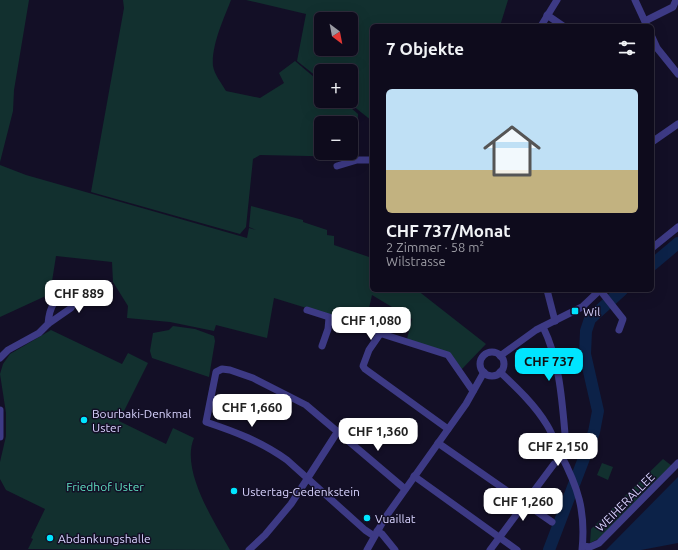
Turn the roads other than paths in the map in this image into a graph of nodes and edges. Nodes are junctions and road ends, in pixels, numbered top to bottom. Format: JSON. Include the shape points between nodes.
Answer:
{"nodes":[{"id":1,"x":557,"y":0,"type":"edge"},
{"id":2,"x":635,"y":0,"type":"edge"},
{"id":3,"x":676,"y":0,"type":"edge"},
{"id":4,"x":547,"y":15,"type":"junction"},
{"id":5,"x":646,"y":23,"type":"edge"},
{"id":6,"x":542,"y":24,"type":"edge"},
{"id":7,"x":560,"y":24,"type":"edge"},
{"id":8,"x":654,"y":41,"type":"edge"},
{"id":9,"x":678,"y":74,"type":"edge"},
{"id":10,"x":678,"y":124,"type":"edge"},
{"id":11,"x":654,"y":141,"type":"edge"},
{"id":12,"x":370,"y":160,"type":"edge"},
{"id":13,"x":337,"y":166,"type":"dead end"},
{"id":14,"x":678,"y":226,"type":"edge"},
{"id":15,"x":654,"y":246,"type":"edge"},
{"id":16,"x":548,"y":292,"type":"edge"},
{"id":17,"x":598,"y":292,"type":"edge"},
{"id":18,"x":602,"y":292,"type":"edge"},
{"id":19,"x":306,"y":310,"type":"dead end"},
{"id":20,"x":329,"y":318,"type":"junction"},
{"id":21,"x":555,"y":321,"type":"junction"},
{"id":22,"x":48,"y":324,"type":"dead end"},
{"id":23,"x":543,"y":327,"type":"junction"},
{"id":24,"x":619,"y":330,"type":"dead end"},
{"id":25,"x":380,"y":334,"type":"junction"},
{"id":26,"x":322,"y":346,"type":"dead end"},
{"id":27,"x":500,"y":356,"type":"junction"},
{"id":28,"x":0,"y":358,"type":"edge"},
{"id":29,"x":484,"y":372,"type":"junction"},
{"id":30,"x":500,"y":372,"type":"junction"},
{"id":31,"x":473,"y":391,"type":"junction"},
{"id":32,"x":0,"y":410,"type":"edge"},
{"id":33,"x":448,"y":429,"type":"junction"},
{"id":34,"x":338,"y":431,"type":"junction"},
{"id":35,"x":566,"y":434,"type":"dead end"},
{"id":36,"x":0,"y":437,"type":"edge"},
{"id":37,"x":438,"y":443,"type":"junction"},
{"id":38,"x":554,"y":464,"type":"dead end"},
{"id":39,"x":678,"y":464,"type":"edge"},
{"id":40,"x":414,"y":476,"type":"junction"},
{"id":41,"x":307,"y":478,"type":"junction"},
{"id":42,"x":405,"y":489,"type":"junction"},
{"id":43,"x":525,"y":503,"type":"junction"},
{"id":44,"x":552,"y":522,"type":"dead end"},
{"id":45,"x":375,"y":533,"type":"junction"},
{"id":46,"x":500,"y":537,"type":"junction"},
{"id":47,"x":583,"y":548,"type":"edge"},
{"id":48,"x":249,"y":550,"type":"edge"},
{"id":49,"x":367,"y":550,"type":"edge"},
{"id":50,"x":395,"y":550,"type":"edge"},
{"id":51,"x":490,"y":550,"type":"edge"},
{"id":52,"x":517,"y":550,"type":"edge"}],
"edges":[{"from":1,"to":4,"type":"street"},
{"from":2,"to":5,"type":"street"},
{"from":3,"to":5,"type":"street","via":[[673,7]]},
{"from":4,"to":6,"type":"street"},
{"from":4,"to":7,"type":"street"},
{"from":8,"to":9,"type":"street"},
{"from":10,"to":11,"type":"street"},
{"from":12,"to":13,"type":"street","via":[[357,160]]},
{"from":14,"to":15,"type":"street"},
{"from":16,"to":21,"type":"street"},
{"from":17,"to":21,"type":"street","via":[[582,307]]},
{"from":18,"to":24,"type":"street","via":[[623,319]]},
{"from":19,"to":20,"type":"street"},
{"from":20,"to":25,"type":"street"},
{"from":20,"to":26,"type":"street"},
{"from":21,"to":23,"type":"street"},
{"from":22,"to":28,"type":"street","via":[[39,333],[8,350]]},
{"from":23,"to":27,"type":"street"},
{"from":23,"to":35,"type":"street","via":[[559,380]]},
{"from":25,"to":31,"type":"street","via":[[448,355]]},
{"from":25,"to":33,"type":"street","via":[[365,357],[365,369]]},
{"from":27,"to":29,"type":"street","via":[[492,352],[483,355],[480,364]]},
{"from":27,"to":30,"type":"street","via":[[504,364]]},
{"from":29,"to":30,"type":"street","via":[[492,376]]},
{"from":29,"to":31,"type":"street"},
{"from":30,"to":47,"type":"street","via":[[539,412],[572,473],[583,520]]},
{"from":31,"to":33,"type":"street"},
{"from":32,"to":36,"type":"street"},
{"from":33,"to":37,"type":"street"},
{"from":34,"to":41,"type":"street"},
{"from":34,"to":41,"type":"street","via":[[306,405],[272,386],[236,371],[218,370],[214,376],[206,422],[248,436],[287,460]]},
{"from":34,"to":42,"type":"street"},
{"from":37,"to":40,"type":"street"},
{"from":37,"to":43,"type":"street"},
{"from":38,"to":43,"type":"street"},
{"from":39,"to":47,"type":"street","name":"WEIHERALLEE","via":[[599,543]]},
{"from":40,"to":42,"type":"street"},
{"from":40,"to":46,"type":"street"},
{"from":41,"to":45,"type":"street","via":[[365,530]]},
{"from":41,"to":48,"type":"street","via":[[278,520]]},
{"from":42,"to":45,"type":"street"},
{"from":43,"to":44,"type":"street"},
{"from":43,"to":46,"type":"street"},
{"from":45,"to":49,"type":"street"},
{"from":45,"to":50,"type":"street","via":[[382,534]]},
{"from":46,"to":51,"type":"street"},
{"from":46,"to":52,"type":"street"}]}
